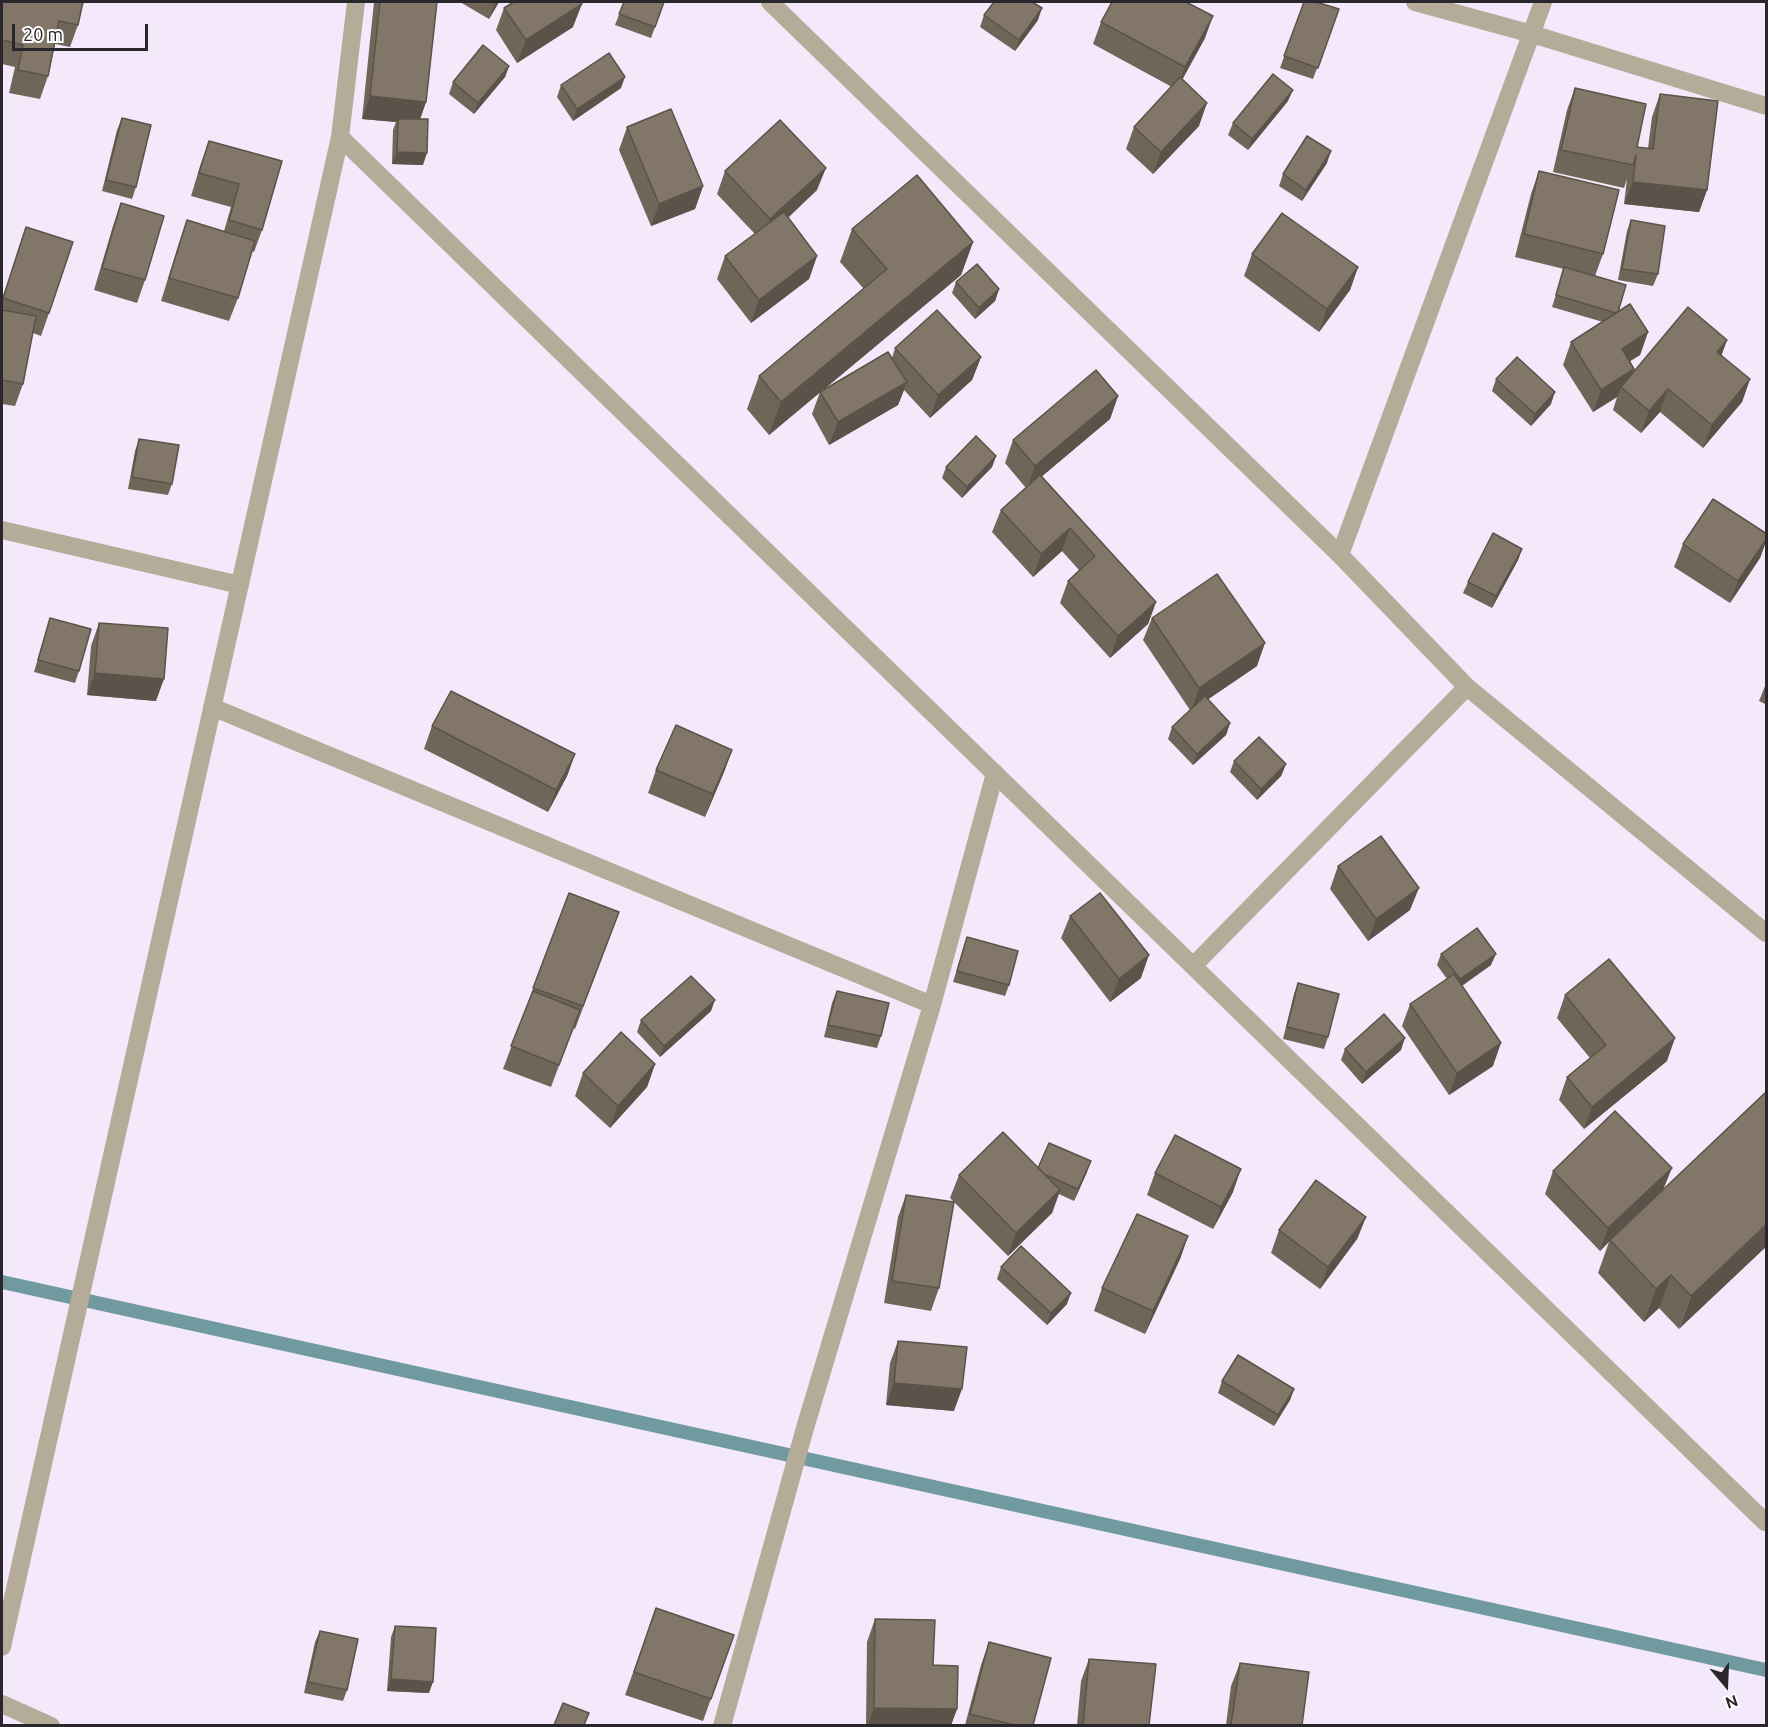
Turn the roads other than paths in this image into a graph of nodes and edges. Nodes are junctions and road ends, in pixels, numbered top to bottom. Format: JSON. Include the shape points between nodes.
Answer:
{"nodes":[{"id":1,"x":356,"y":2,"type":"edge"},
{"id":2,"x":770,"y":2,"type":"edge"},
{"id":3,"x":1415,"y":2,"type":"edge"},
{"id":4,"x":1543,"y":2,"type":"edge"},
{"id":5,"x":1532,"y":34,"type":"junction"},
{"id":6,"x":1767,"y":106,"type":"edge"},
{"id":7,"x":340,"y":136,"type":"junction"},
{"id":8,"x":2,"y":530,"type":"edge"},
{"id":9,"x":1340,"y":555,"type":"junction"},
{"id":10,"x":240,"y":585,"type":"junction"},
{"id":11,"x":1467,"y":687,"type":"junction"},
{"id":12,"x":212,"y":707,"type":"junction"},
{"id":13,"x":995,"y":773,"type":"junction"},
{"id":14,"x":1767,"y":933,"type":"edge"},
{"id":15,"x":1193,"y":966,"type":"junction"},
{"id":16,"x":932,"y":1005,"type":"junction"},
{"id":17,"x":1765,"y":1522,"type":"dead end"},
{"id":18,"x":2,"y":1647,"type":"edge"},
{"id":19,"x":2,"y":1704,"type":"edge"},
{"id":20,"x":51,"y":1725,"type":"edge"},
{"id":21,"x":722,"y":1725,"type":"edge"}],
"edges":[{"from":1,"to":7,"type":"street"},
{"from":2,"to":9,"type":"street"},
{"from":3,"to":5,"type":"street"},
{"from":4,"to":5,"type":"street"},
{"from":5,"to":6,"type":"street"},
{"from":5,"to":9,"type":"street"},
{"from":7,"to":10,"type":"street"},
{"from":7,"to":13,"type":"street"},
{"from":8,"to":10,"type":"street"},
{"from":9,"to":11,"type":"street"},
{"from":10,"to":12,"type":"street"},
{"from":11,"to":14,"type":"street"},
{"from":11,"to":15,"type":"street"},
{"from":12,"to":16,"type":"street"},
{"from":12,"to":18,"type":"street"},
{"from":13,"to":15,"type":"street"},
{"from":13,"to":16,"type":"street"},
{"from":15,"to":17,"type":"street"},
{"from":16,"to":21,"type":"street","via":[[805,1428]]},
{"from":19,"to":20,"type":"street"}]}
